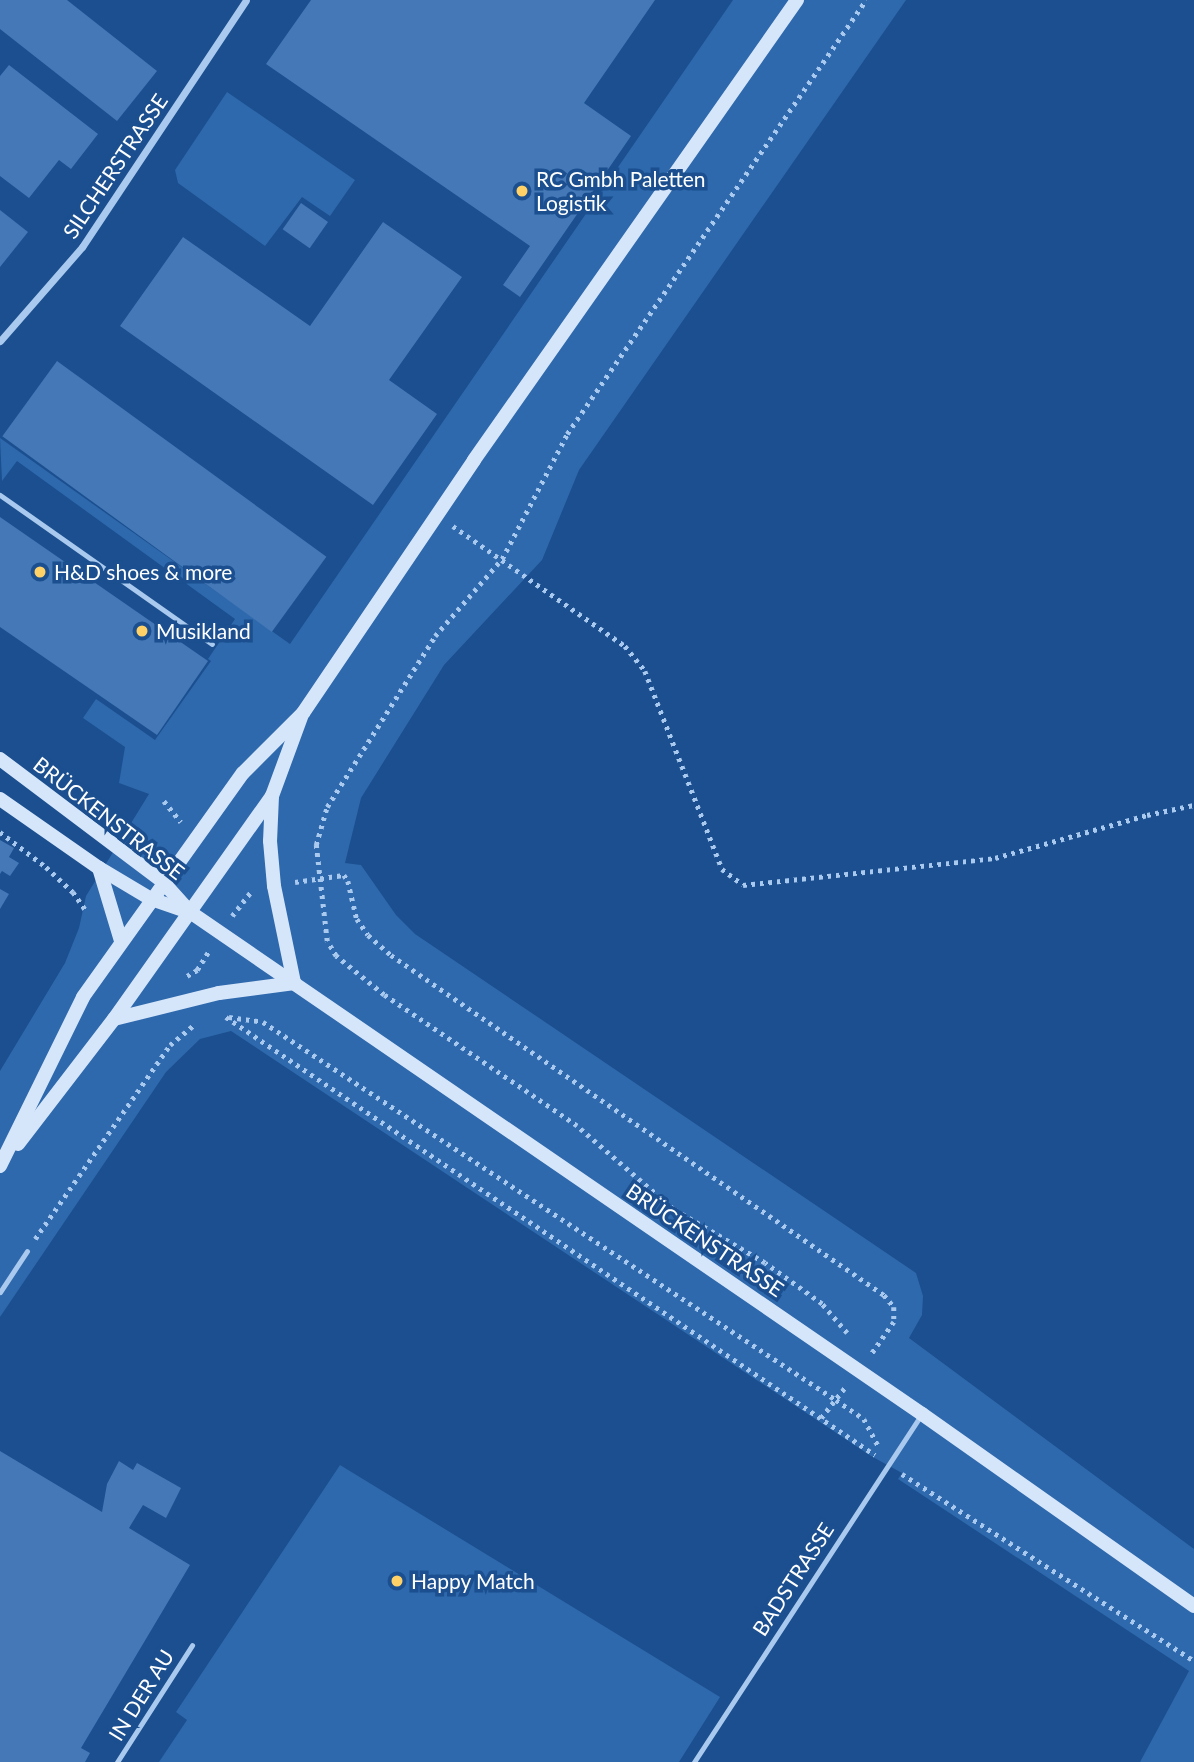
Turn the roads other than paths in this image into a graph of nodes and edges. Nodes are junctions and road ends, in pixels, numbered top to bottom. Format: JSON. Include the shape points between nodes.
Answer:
{"nodes":[{"id":1,"x":246,"y":0,"type":"edge"},
{"id":2,"x":797,"y":0,"type":"edge"},
{"id":3,"x":0,"y":341,"type":"edge"},
{"id":4,"x":0,"y":495,"type":"edge"},
{"id":5,"x":212,"y":644,"type":"dead end"},
{"id":6,"x":303,"y":713,"type":"junction"},
{"id":7,"x":0,"y":759,"type":"edge"},
{"id":8,"x":272,"y":796,"type":"junction"},
{"id":9,"x":0,"y":799,"type":"edge"},
{"id":10,"x":99,"y":869,"type":"junction"},
{"id":11,"x":163,"y":882,"type":"junction"},
{"id":12,"x":151,"y":899,"type":"junction"},
{"id":13,"x":190,"y":912,"type":"junction"},
{"id":14,"x":121,"y":941,"type":"junction"},
{"id":15,"x":294,"y":983,"type":"junction"},
{"id":16,"x":114,"y":1019,"type":"junction"},
{"id":17,"x":0,"y":1167,"type":"edge"},
{"id":18,"x":27,"y":1251,"type":"road end"},
{"id":19,"x":0,"y":1292,"type":"edge"},
{"id":20,"x":922,"y":1414,"type":"junction"},
{"id":21,"x":1194,"y":1606,"type":"edge"},
{"id":22,"x":192,"y":1645,"type":"dead end"},
{"id":23,"x":117,"y":1762,"type":"edge"},
{"id":24,"x":694,"y":1762,"type":"edge"}],
"edges":[{"from":1,"to":3,"type":"street","name":"SILCHERSTRASSE","via":[[82,247]]},
{"from":2,"to":6,"type":"main road"},
{"from":4,"to":5,"type":"lane"},
{"from":6,"to":8,"type":"main road"},
{"from":6,"to":11,"type":"main road","via":[[243,773]]},
{"from":7,"to":11,"type":"main road","name":"BRÜCKENSTRASSE"},
{"from":8,"to":13,"type":"main road"},
{"from":8,"to":15,"type":"main road","via":[[274,886]]},
{"from":9,"to":10,"type":"main road","name":"BRÜCKENSTRASSE"},
{"from":10,"to":12,"type":"main road","name":"BRÜCKENSTRASSE"},
{"from":10,"to":14,"type":"main road"},
{"from":11,"to":12,"type":"main road"},
{"from":11,"to":13,"type":"main road","name":"BRÜCKENSTRASSE"},
{"from":12,"to":13,"type":"main road","name":"BRÜCKENSTRASSE"},
{"from":12,"to":14,"type":"main road"},
{"from":13,"to":15,"type":"main road","name":"BRÜCKENSTRASSE"},
{"from":13,"to":16,"type":"main road"},
{"from":14,"to":17,"type":"main road","via":[[83,997]]},
{"from":15,"to":16,"type":"main road","via":[[219,993]]},
{"from":15,"to":20,"type":"main road","name":"BRÜCKENSTRASSE"},
{"from":16,"to":17,"type":"main road"},
{"from":18,"to":19,"type":"lane"},
{"from":20,"to":21,"type":"main road","name":"BRÜCKENSTRASSE"},
{"from":20,"to":24,"type":"lane","name":"BADSTRASSE"},
{"from":22,"to":23,"type":"lane","name":"IN DER AU"}]}
